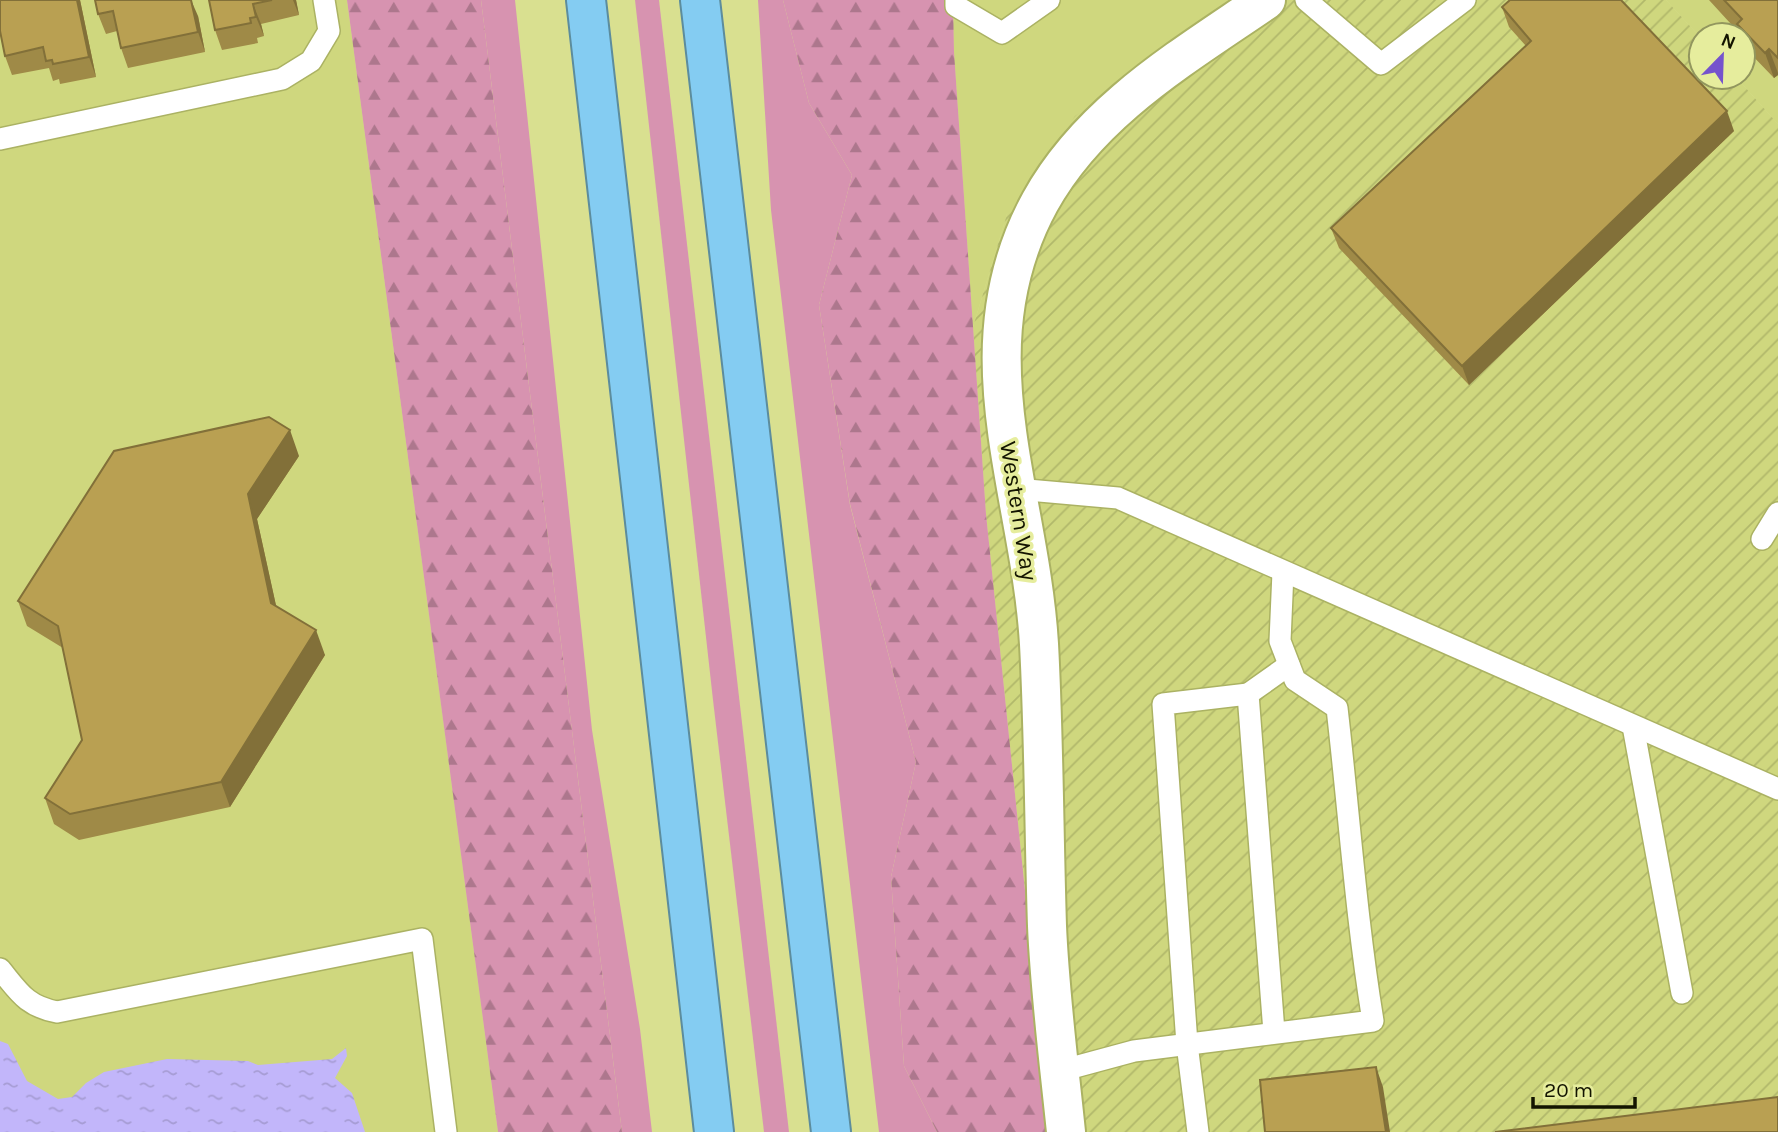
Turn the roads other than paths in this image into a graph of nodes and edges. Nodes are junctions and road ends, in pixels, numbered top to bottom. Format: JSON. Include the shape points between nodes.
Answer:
{"nodes":[{"id":1,"x":324,"y":0,"type":"edge"},
{"id":2,"x":586,"y":0,"type":"edge"},
{"id":3,"x":956,"y":0,"type":"edge"},
{"id":4,"x":1049,"y":0,"type":"edge"},
{"id":5,"x":1266,"y":0,"type":"edge"},
{"id":6,"x":1306,"y":0,"type":"edge"},
{"id":7,"x":1465,"y":0,"type":"edge"},
{"id":8,"x":701,"y":4,"type":"edge"},
{"id":9,"x":0,"y":139,"type":"edge"},
{"id":10,"x":1016,"y":489,"type":"junction"},
{"id":11,"x":1778,"y":513,"type":"edge"},
{"id":12,"x":1762,"y":539,"type":"dead end"},
{"id":13,"x":1283,"y":572,"type":"junction"},
{"id":14,"x":1289,"y":665,"type":"junction"},
{"id":15,"x":1248,"y":694,"type":"junction"},
{"id":16,"x":1633,"y":726,"type":"junction"},
{"id":17,"x":1778,"y":789,"type":"edge"},
{"id":18,"x":0,"y":969,"type":"edge"},
{"id":19,"x":1682,"y":993,"type":"dead end"},
{"id":20,"x":1274,"y":1032,"type":"junction"},
{"id":21,"x":1187,"y":1044,"type":"junction"},
{"id":22,"x":1060,"y":1071,"type":"junction"},
{"id":23,"x":446,"y":1132,"type":"edge"},
{"id":24,"x":714,"y":1132,"type":"edge"},
{"id":25,"x":831,"y":1132,"type":"edge"},
{"id":26,"x":1066,"y":1132,"type":"edge"},
{"id":27,"x":1198,"y":1132,"type":"edge"}],
"edges":[{"from":1,"to":9,"type":"lane","via":[[329,31],[311,61],[282,79]]},
{"from":2,"to":24,"type":"highway"},
{"from":3,"to":4,"type":"lane","via":[[956,6],[1002,33]]},
{"from":5,"to":10,"type":"street","name":"Western Way","via":[[1180,57],[1113,112],[1065,160],[1039,204],[1011,274],[1001,355],[1007,446]]},
{"from":6,"to":7,"type":"lane","via":[[1381,64]]},
{"from":8,"to":25,"type":"highway"},
{"from":10,"to":13,"type":"lane","via":[[1118,498]]},
{"from":10,"to":22,"type":"street","name":"Western Way","via":[[1038,640],[1048,929]]},
{"from":11,"to":12,"type":"lane"},
{"from":13,"to":14,"type":"lane","via":[[1280,641]]},
{"from":13,"to":16,"type":"lane"},
{"from":14,"to":15,"type":"lane"},
{"from":14,"to":20,"type":"lane","via":[[1295,680],[1337,708],[1361,948],[1373,1021]]},
{"from":15,"to":20,"type":"lane"},
{"from":15,"to":21,"type":"lane","via":[[1163,704]]},
{"from":16,"to":17,"type":"lane"},
{"from":16,"to":19,"type":"lane"},
{"from":18,"to":23,"type":"lane","via":[[21,996],[37,1008],[57,1012],[422,939]]},
{"from":20,"to":21,"type":"lane"},
{"from":21,"to":22,"type":"lane","via":[[1134,1051]]},
{"from":21,"to":27,"type":"lane"},
{"from":22,"to":26,"type":"street","name":"Western Way"}]}
